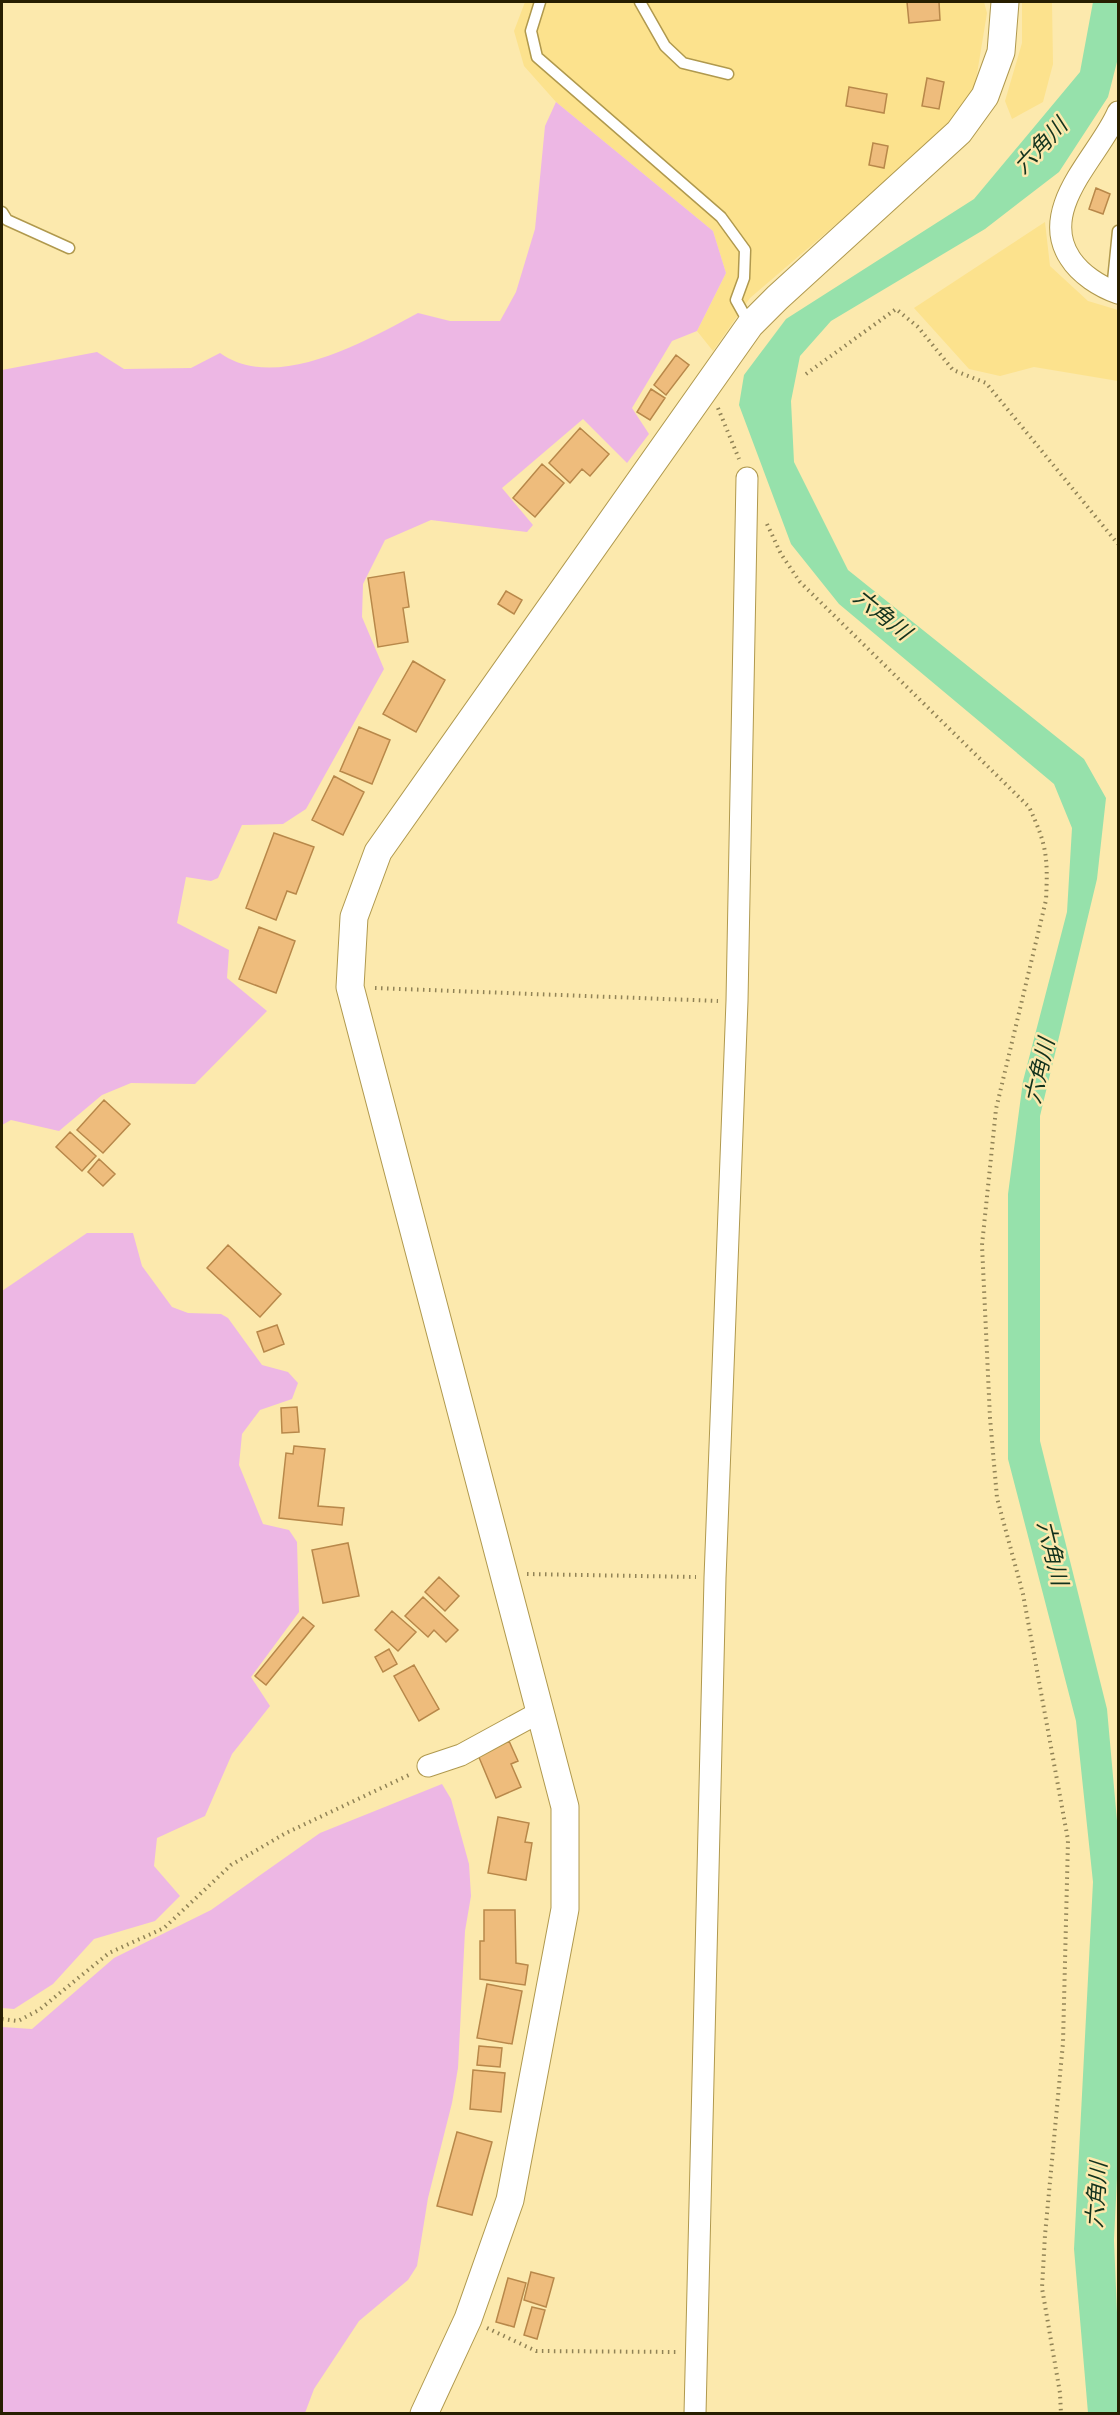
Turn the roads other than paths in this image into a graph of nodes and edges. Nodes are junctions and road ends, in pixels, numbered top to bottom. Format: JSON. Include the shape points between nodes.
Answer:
{"nodes":[{"id":1,"x":540,"y":2,"type":"edge"},
{"id":2,"x":640,"y":2,"type":"edge"},
{"id":3,"x":1005,"y":2,"type":"edge"},
{"id":4,"x":728,"y":74,"type":"dead end"},
{"id":5,"x":1119,"y":112,"type":"edge"},
{"id":6,"x":2,"y":212,"type":"edge"},
{"id":7,"x":1119,"y":231,"type":"edge"},
{"id":8,"x":69,"y":248,"type":"dead end"},
{"id":9,"x":1115,"y":292,"type":"edge"},
{"id":10,"x":750,"y":325,"type":"junction"},
{"id":11,"x":747,"y":478,"type":"road end"},
{"id":12,"x":540,"y":1712,"type":"junction"},
{"id":13,"x":428,"y":1766,"type":"road end"},
{"id":14,"x":424,"y":2414,"type":"edge"},
{"id":15,"x":695,"y":2414,"type":"edge"}],
"edges":[{"from":1,"to":10,"type":"lane","via":[[531,32],[537,57],[721,217],[745,250],[744,278],[736,300]]},
{"from":2,"to":4,"type":"lane","via":[[665,46],[683,63]]},
{"from":3,"to":10,"type":"street","via":[[1001,52],[985,96],[959,132]]},
{"from":5,"to":9,"type":"street","via":[[1072,185],[1061,218],[1064,248],[1078,271]]},
{"from":6,"to":8,"type":"lane","via":[[7,220]]},
{"from":7,"to":9,"type":"lane"},
{"from":10,"to":12,"type":"street","via":[[378,852],[354,917],[350,987]]},
{"from":11,"to":15,"type":"street","via":[[737,1001],[715,1578]]},
{"from":12,"to":13,"type":"street","via":[[461,1755]]},
{"from":12,"to":14,"type":"street","via":[[565,1807],[565,1909],[510,2200],[468,2319]]}]}
